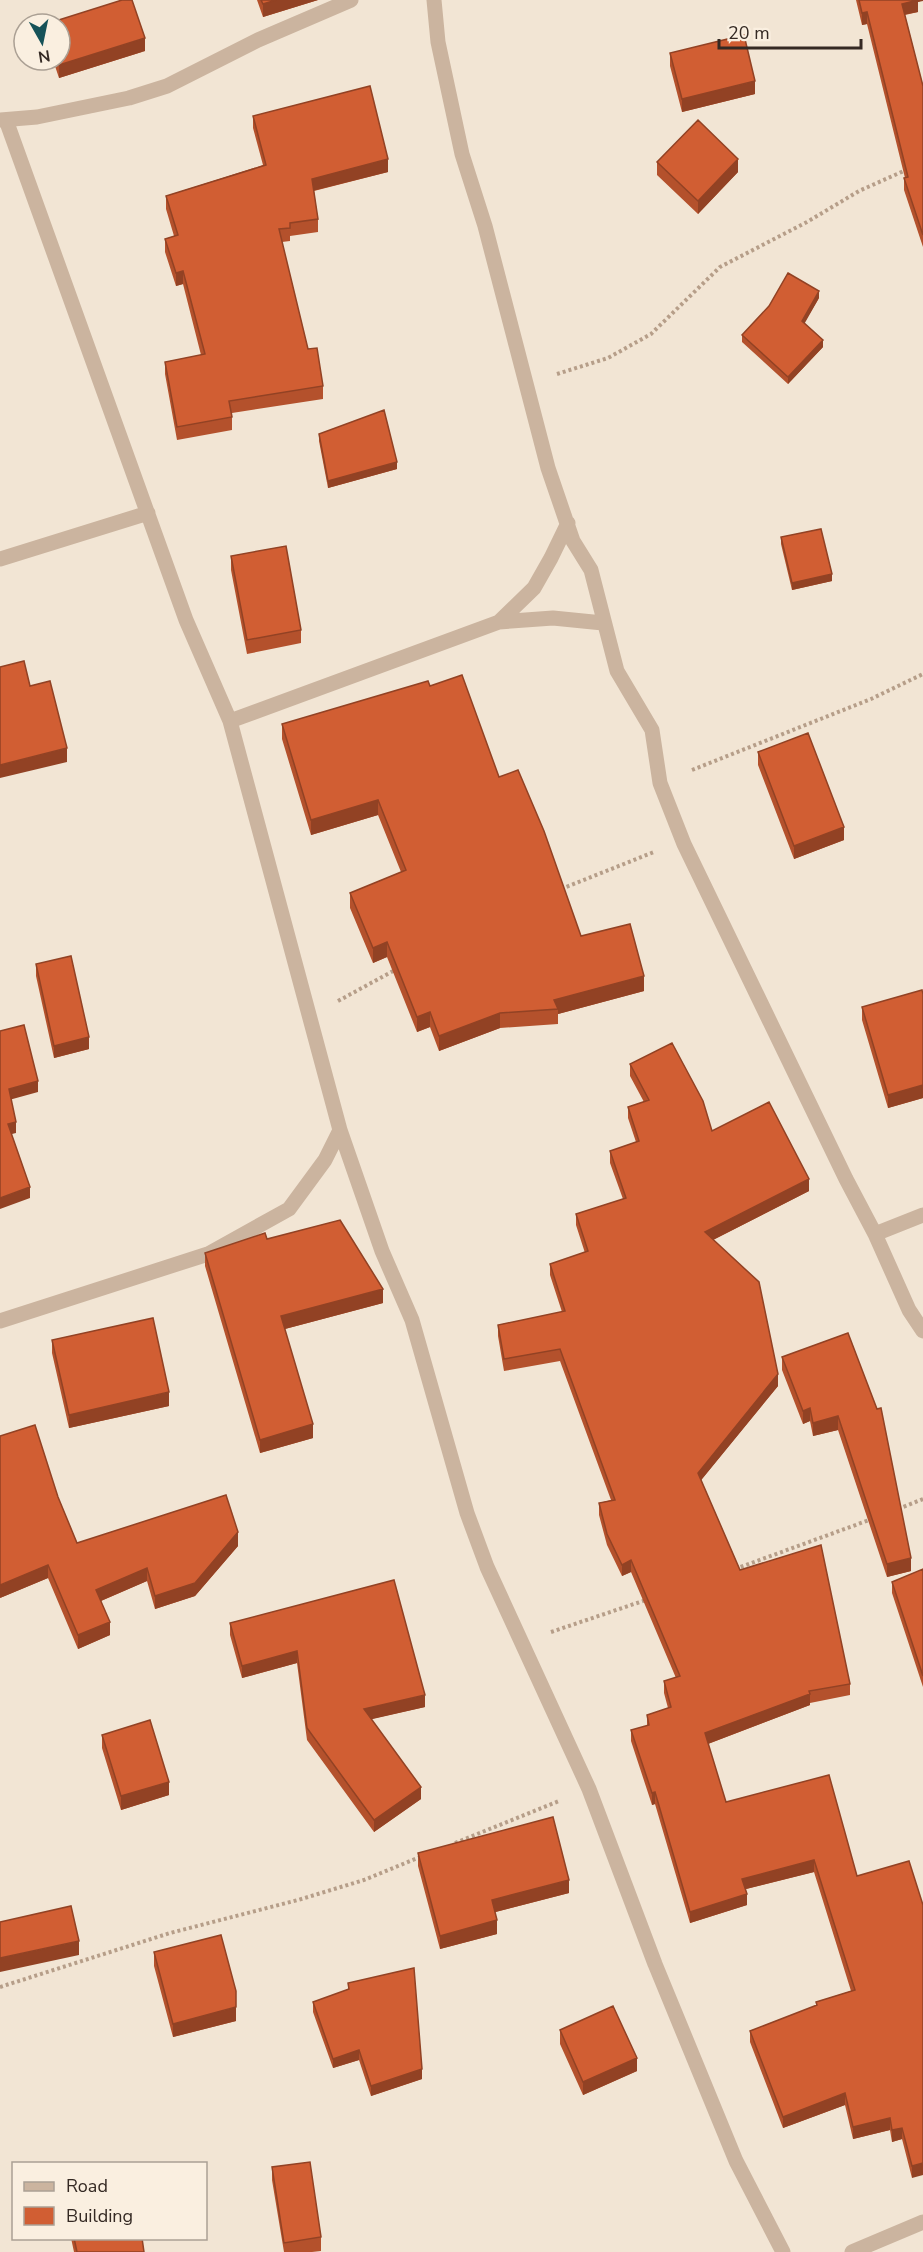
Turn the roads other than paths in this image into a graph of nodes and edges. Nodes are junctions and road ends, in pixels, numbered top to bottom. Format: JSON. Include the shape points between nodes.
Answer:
{"nodes":[{"id":1,"x":351,"y":0,"type":"edge"},
{"id":2,"x":434,"y":0,"type":"edge"},
{"id":3,"x":3,"y":120,"type":"edge"},
{"id":4,"x":148,"y":513,"type":"junction"},
{"id":5,"x":568,"y":523,"type":"junction"},
{"id":6,"x":0,"y":559,"type":"edge"},
{"id":7,"x":499,"y":622,"type":"junction"},
{"id":8,"x":603,"y":623,"type":"junction"},
{"id":9,"x":230,"y":722,"type":"junction"},
{"id":10,"x":340,"y":1130,"type":"junction"},
{"id":11,"x":923,"y":1215,"type":"edge"},
{"id":12,"x":875,"y":1234,"type":"junction"},
{"id":13,"x":0,"y":1321,"type":"edge"},
{"id":14,"x":923,"y":1330,"type":"edge"},
{"id":15,"x":923,"y":2222,"type":"edge"},
{"id":16,"x":783,"y":2252,"type":"edge"},
{"id":17,"x":852,"y":2252,"type":"edge"}],
"edges":[{"from":1,"to":3,"type":"street","via":[[258,40],[167,86],[129,98]]},
{"from":2,"to":5,"type":"street","via":[[438,42],[462,154],[485,226],[548,468]]},
{"from":3,"to":4,"type":"street"},
{"from":4,"to":6,"type":"street"},
{"from":4,"to":9,"type":"street","via":[[186,620]]},
{"from":5,"to":7,"type":"street","via":[[534,588]]},
{"from":5,"to":8,"type":"street","via":[[573,541],[591,570]]},
{"from":7,"to":8,"type":"street","via":[[553,618]]},
{"from":7,"to":9,"type":"street"},
{"from":8,"to":12,"type":"street","via":[[617,671],[652,730],[660,783],[684,844]]},
{"from":9,"to":10,"type":"street"},
{"from":10,"to":13,"type":"street","via":[[325,1160],[289,1209],[208,1254]]},
{"from":10,"to":16,"type":"street","via":[[382,1251],[412,1320],[467,1513],[487,1567],[590,1789],[655,1964],[736,2161]]},
{"from":11,"to":12,"type":"street"},
{"from":12,"to":14,"type":"street","via":[[909,1310]]},
{"from":15,"to":17,"type":"street"}]}
